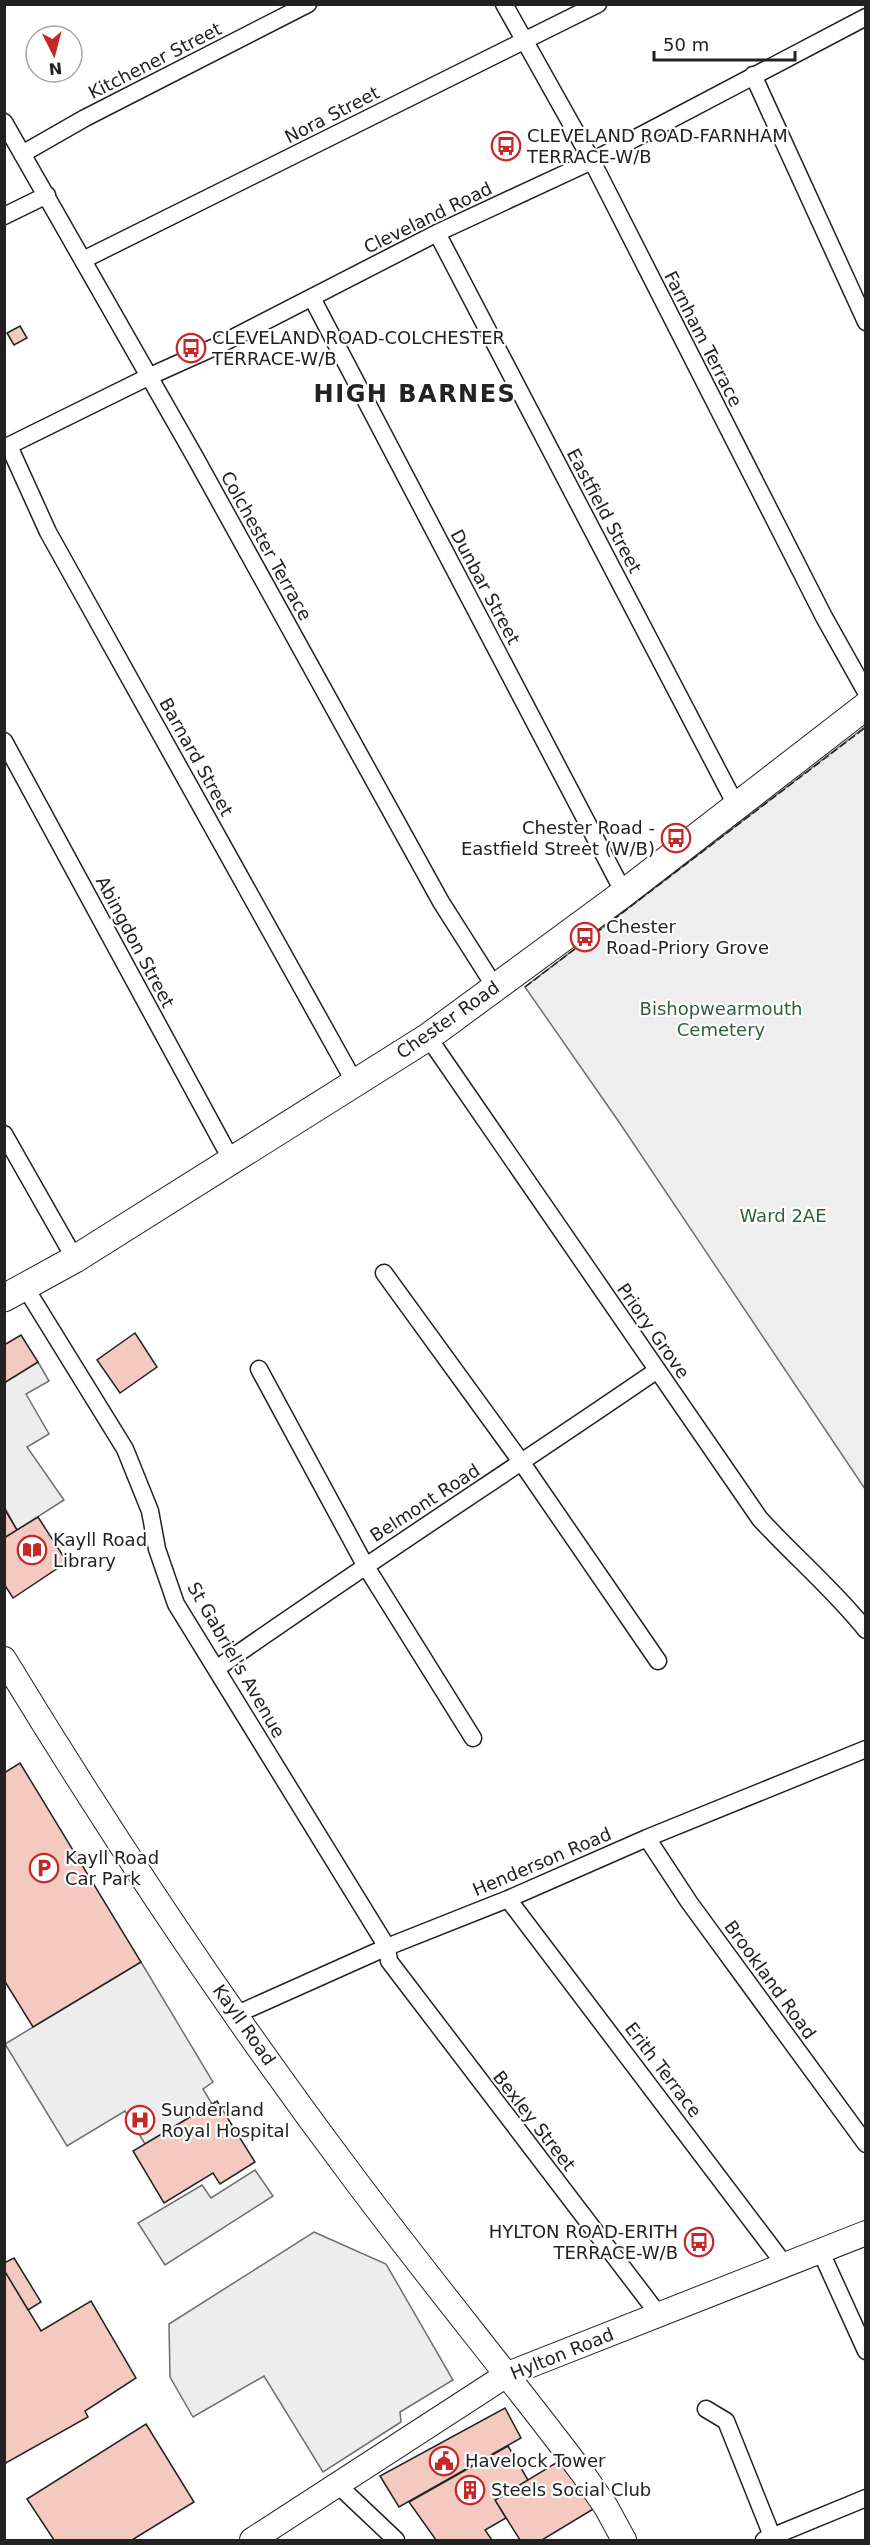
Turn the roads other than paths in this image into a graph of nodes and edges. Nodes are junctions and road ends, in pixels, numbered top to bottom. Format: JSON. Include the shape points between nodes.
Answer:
{"nodes":[{"id":1,"x":308,"y":4,"type":"edge"},
{"id":2,"x":504,"y":4,"type":"edge"},
{"id":3,"x":598,"y":4,"type":"edge"},
{"id":4,"x":866,"y":17,"type":"edge"},
{"id":5,"x":523,"y":41,"type":"junction"},
{"id":6,"x":753,"y":75,"type":"junction"},
{"id":7,"x":4,"y":122,"type":"edge"},
{"id":8,"x":22,"y":154,"type":"junction"},
{"id":9,"x":592,"y":161,"type":"junction"},
{"id":10,"x":47,"y":195,"type":"junction"},
{"id":11,"x":4,"y":216,"type":"edge"},
{"id":12,"x":437,"y":233,"type":"junction"},
{"id":13,"x":83,"y":260,"type":"junction"},
{"id":14,"x":312,"y":298,"type":"junction"},
{"id":15,"x":866,"y":322,"type":"edge"},
{"id":16,"x":148,"y":377,"type":"junction"},
{"id":17,"x":7,"y":447,"type":"edge"},
{"id":18,"x":866,"y":692,"type":"edge"},
{"id":19,"x":866,"y":706,"type":"edge"},
{"id":20,"x":4,"y":741,"type":"edge"},
{"id":21,"x":737,"y":807,"type":"junction"},
{"id":22,"x":624,"y":893,"type":"junction"},
{"id":23,"x":495,"y":987,"type":"junction"},
{"id":24,"x":428,"y":1037,"type":"junction"},
{"id":25,"x":355,"y":1083,"type":"junction"},
{"id":26,"x":4,"y":1134,"type":"edge"},
{"id":27,"x":232,"y":1161,"type":"junction"},
{"id":28,"x":75,"y":1259,"type":"junction"},
{"id":29,"x":384,"y":1273,"type":"dead end"},
{"id":30,"x":15,"y":1293,"type":"edge"},
{"id":31,"x":259,"y":1369,"type":"dead end"},
{"id":32,"x":656,"y":1371,"type":"junction"},
{"id":33,"x":522,"y":1463,"type":"junction"},
{"id":34,"x":365,"y":1565,"type":"junction"},
{"id":35,"x":866,"y":1630,"type":"edge"},
{"id":36,"x":4,"y":1659,"type":"edge"},
{"id":37,"x":658,"y":1661,"type":"dead end"},
{"id":38,"x":216,"y":1669,"type":"junction"},
{"id":39,"x":473,"y":1738,"type":"dead end"},
{"id":40,"x":866,"y":1749,"type":"edge"},
{"id":41,"x":647,"y":1838,"type":"junction"},
{"id":42,"x":508,"y":1899,"type":"junction"},
{"id":43,"x":387,"y":1947,"type":"junction"},
{"id":44,"x":235,"y":2015,"type":"junction"},
{"id":45,"x":866,"y":2144,"type":"edge"},
{"id":46,"x":866,"y":2233,"type":"edge"},
{"id":47,"x":820,"y":2250,"type":"junction"},
{"id":48,"x":785,"y":2265,"type":"junction"},
{"id":49,"x":659,"y":2315,"type":"junction"},
{"id":50,"x":866,"y":2351,"type":"edge"},
{"id":51,"x":508,"y":2374,"type":"junction"},
{"id":52,"x":706,"y":2409,"type":"dead end"},
{"id":53,"x":339,"y":2486,"type":"junction"},
{"id":54,"x":866,"y":2498,"type":"edge"},
{"id":55,"x":800,"y":2534,"type":"edge"},
{"id":56,"x":767,"y":2538,"type":"edge"},
{"id":57,"x":252,"y":2541,"type":"edge"},
{"id":58,"x":396,"y":2541,"type":"edge"},
{"id":59,"x":624,"y":2541,"type":"edge"}],
"edges":[{"from":1,"to":8,"type":"street","name":"Kitchener Street"},
{"from":2,"to":5,"type":"street","name":"Farnham Terrace"},
{"from":3,"to":5,"type":"street","name":"Nora Street"},
{"from":4,"to":6,"type":"street","name":"Cleveland Road"},
{"from":5,"to":9,"type":"street","name":"Farnham Terrace"},
{"from":5,"to":13,"type":"street","name":"Nora Street"},
{"from":6,"to":9,"type":"street","name":"Cleveland Road"},
{"from":6,"to":15,"type":"street"},
{"from":7,"to":8,"type":"street","name":"Colchester Terrace"},
{"from":8,"to":10,"type":"street","name":"Colchester Terrace"},
{"from":9,"to":12,"type":"street","name":"Cleveland Road"},
{"from":9,"to":18,"type":"street","name":"Farnham Terrace"},
{"from":10,"to":11,"type":"street"},
{"from":10,"to":13,"type":"street","name":"Colchester Terrace"},
{"from":12,"to":14,"type":"street","name":"Cleveland Road"},
{"from":12,"to":21,"type":"street","name":"Eastfield Street"},
{"from":13,"to":16,"type":"street","name":"Colchester Terrace"},
{"from":14,"to":16,"type":"street","name":"Cleveland Road"},
{"from":14,"to":22,"type":"street","name":"Dunbar Street"},
{"from":16,"to":17,"type":"street","name":"Cleveland Road"},
{"from":16,"to":23,"type":"street","name":"Colchester Terrace","via":[[441,902]]},
{"from":17,"to":25,"type":"street","name":"Barnard Street","via":[[48,532]]},
{"from":19,"to":21,"type":"main road","name":"Chester Road"},
{"from":20,"to":27,"type":"street","name":"Abingdon Street"},
{"from":21,"to":22,"type":"main road","name":"Chester Road"},
{"from":22,"to":23,"type":"main road","name":"Chester Road"},
{"from":23,"to":24,"type":"main road","name":"Chester Road"},
{"from":24,"to":25,"type":"main road","name":"Chester Road"},
{"from":24,"to":32,"type":"street","name":"Priory Grove"},
{"from":25,"to":27,"type":"main road","name":"Chester Road"},
{"from":26,"to":28,"type":"street"},
{"from":27,"to":28,"type":"main road","name":"Chester Road"},
{"from":28,"to":30,"type":"main road","name":"Chester Road"},
{"from":29,"to":33,"type":"street"},
{"from":30,"to":38,"type":"street","name":"St Gabriel's Avenue","via":[[125,1449],[150,1511],[157,1549],[176,1604]]},
{"from":31,"to":34,"type":"street"},
{"from":32,"to":33,"type":"street","name":"Belmont Road"},
{"from":32,"to":35,"type":"street","name":"Priory Grove","via":[[760,1519]]},
{"from":33,"to":34,"type":"street","name":"Belmont Road"},
{"from":33,"to":37,"type":"street"},
{"from":34,"to":38,"type":"street","name":"Belmont Road"},
{"from":34,"to":39,"type":"street"},
{"from":36,"to":44,"type":"street","name":"Kayll Road"},
{"from":38,"to":43,"type":"street","name":"St Gabriel's Avenue"},
{"from":40,"to":41,"type":"street","name":"Henderson Road"},
{"from":41,"to":42,"type":"street","name":"Henderson Road"},
{"from":41,"to":45,"type":"street","name":"Brookland Road","via":[[689,1902]]},
{"from":42,"to":43,"type":"street","name":"Henderson Road"},
{"from":42,"to":48,"type":"street","name":"Erith Terrace"},
{"from":43,"to":44,"type":"street","name":"Henderson Road"},
{"from":43,"to":49,"type":"street","name":"Bexley Street","via":[[389,1961],[424,2009]]},
{"from":44,"to":51,"type":"street","name":"Kayll Road","via":[[350,2173]]},
{"from":46,"to":47,"type":"street","name":"Hylton Road"},
{"from":47,"to":48,"type":"street","name":"Hylton Road"},
{"from":47,"to":50,"type":"street"},
{"from":48,"to":49,"type":"street","name":"Hylton Road"},
{"from":49,"to":51,"type":"street","name":"Hylton Road"},
{"from":51,"to":53,"type":"street","name":"Hylton Road"},
{"from":51,"to":59,"type":"street","name":"Kayll Road","via":[[584,2475]]},
{"from":52,"to":56,"type":"street","via":[[726,2421]]},
{"from":53,"to":57,"type":"street","name":"Hylton Road"},
{"from":53,"to":58,"type":"street"},
{"from":54,"to":55,"type":"street"},
{"from":55,"to":56,"type":"street"}]}
